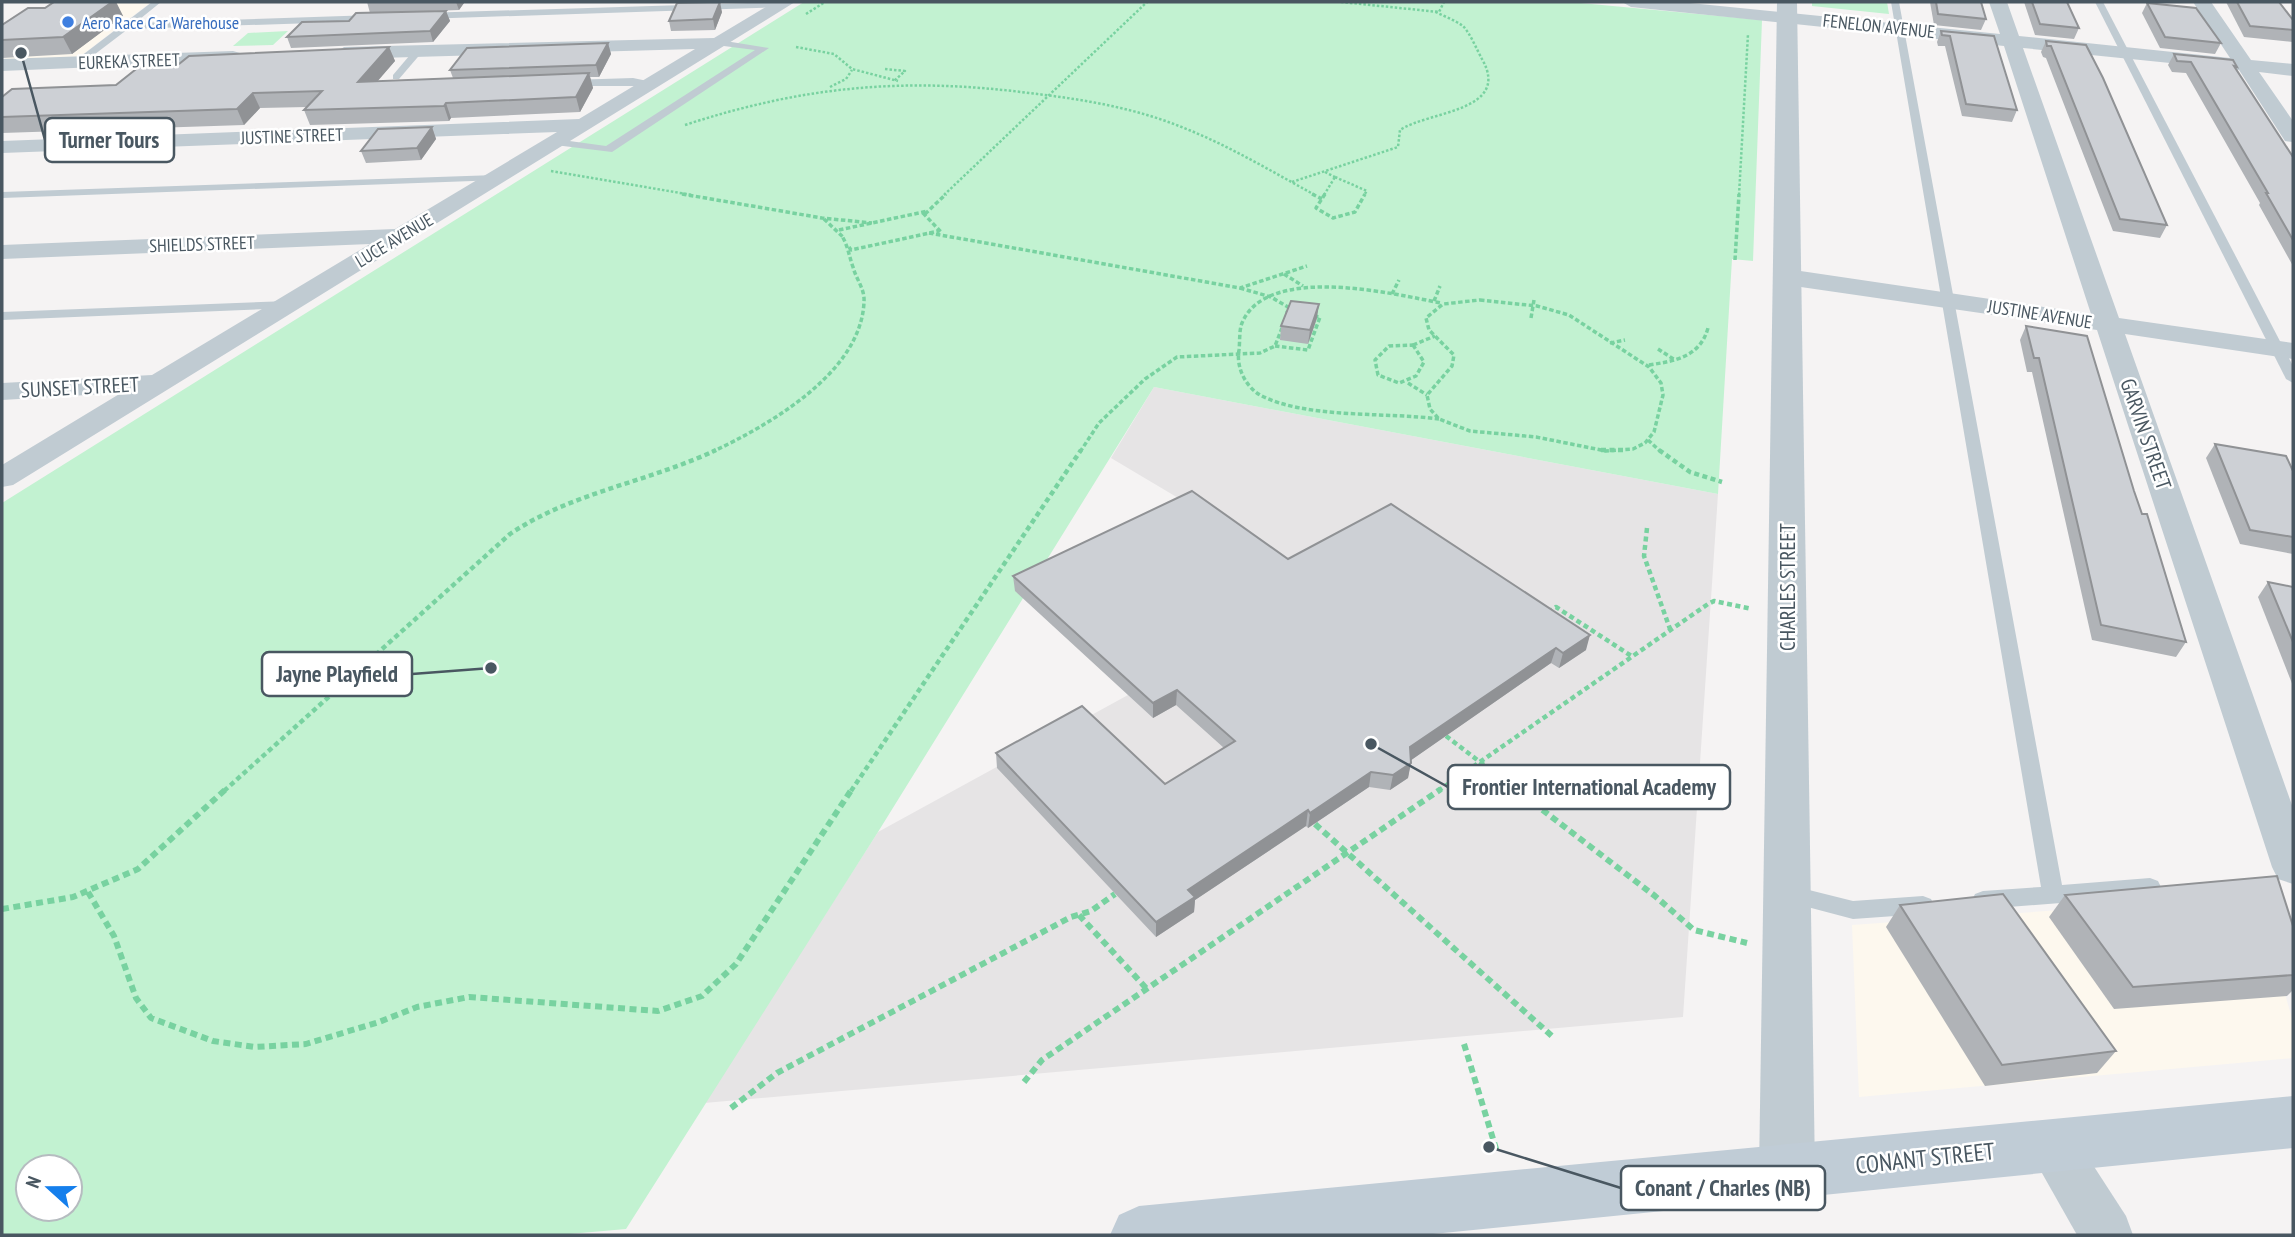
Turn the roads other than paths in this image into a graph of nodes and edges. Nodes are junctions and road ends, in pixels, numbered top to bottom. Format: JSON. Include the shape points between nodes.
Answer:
{"nodes":[{"id":1,"x":157,"y":2,"type":"edge"},
{"id":2,"x":1631,"y":2,"type":"edge"},
{"id":3,"x":1895,"y":2,"type":"edge"},
{"id":4,"x":1998,"y":2,"type":"edge"},
{"id":5,"x":2099,"y":2,"type":"edge"},
{"id":6,"x":2202,"y":2,"type":"edge"},
{"id":7,"x":783,"y":3,"type":"edge"},
{"id":8,"x":1787,"y":9,"type":"edge"},
{"id":9,"x":416,"y":17,"type":"edge"},
{"id":10,"x":389,"y":18,"type":"edge"},
{"id":11,"x":126,"y":26,"type":"junction"},
{"id":12,"x":1899,"y":29,"type":"junction"},
{"id":13,"x":2011,"y":40,"type":"junction"},
{"id":14,"x":719,"y":43,"type":"junction"},
{"id":15,"x":418,"y":51,"type":"junction"},
{"id":16,"x":2126,"y":52,"type":"junction"},
{"id":17,"x":323,"y":54,"type":"edge"},
{"id":18,"x":255,"y":56,"type":"edge"},
{"id":19,"x":79,"y":62,"type":"junction"},
{"id":20,"x":2,"y":65,"type":"edge"},
{"id":21,"x":2245,"y":65,"type":"junction"},
{"id":22,"x":2293,"y":70,"type":"edge"},
{"id":23,"x":396,"y":77,"type":"dead end"},
{"id":24,"x":564,"y":83,"type":"edge"},
{"id":25,"x":652,"y":83,"type":"junction"},
{"id":26,"x":583,"y":125,"type":"junction"},
{"id":27,"x":2293,"y":136,"type":"edge"},
{"id":28,"x":555,"y":142,"type":"junction"},
{"id":29,"x":2,"y":147,"type":"edge"},
{"id":30,"x":506,"y":172,"type":"junction"},
{"id":31,"x":2,"y":195,"type":"edge"},
{"id":32,"x":401,"y":236,"type":"junction"},
{"id":33,"x":2,"y":252,"type":"edge"},
{"id":34,"x":1787,"y":277,"type":"junction"},
{"id":35,"x":1948,"y":300,"type":"junction"},
{"id":36,"x":288,"y":304,"type":"junction"},
{"id":37,"x":2,"y":316,"type":"edge"},
{"id":38,"x":2109,"y":324,"type":"junction"},
{"id":39,"x":2286,"y":350,"type":"edge"},
{"id":40,"x":2293,"y":379,"type":"edge"},
{"id":41,"x":158,"y":383,"type":"junction"},
{"id":42,"x":2,"y":391,"type":"edge"},
{"id":43,"x":2,"y":478,"type":"edge"},
{"id":44,"x":2282,"y":873,"type":"edge"},
{"id":45,"x":2293,"y":879,"type":"edge"},
{"id":46,"x":2177,"y":885,"type":"edge"},
{"id":47,"x":1787,"y":893,"type":"junction"},
{"id":48,"x":2053,"y":895,"type":"junction"},
{"id":49,"x":2293,"y":1122,"type":"edge"},
{"id":50,"x":2051,"y":1145,"type":"junction"},
{"id":51,"x":1787,"y":1172,"type":"junction"},
{"id":52,"x":1139,"y":1235,"type":"edge"},
{"id":53,"x":2107,"y":1235,"type":"edge"}],
"edges":[{"from":1,"to":11,"type":"lane"},
{"from":2,"to":8,"type":"street","name":"FENELON AVENUE"},
{"from":3,"to":12,"type":"lane"},
{"from":4,"to":13,"type":"street","name":"GARVIN STREET"},
{"from":5,"to":16,"type":"lane"},
{"from":6,"to":21,"type":"street"},
{"from":7,"to":9,"type":"lane"},
{"from":7,"to":14,"type":"street","name":"LUCE AVENUE"},
{"from":8,"to":12,"type":"street","name":"FENELON AVENUE"},
{"from":8,"to":34,"type":"street","name":"CHARLES STREET"},
{"from":10,"to":11,"type":"lane"},
{"from":11,"to":19,"type":"lane"},
{"from":12,"to":13,"type":"street","name":"FENELON AVENUE"},
{"from":12,"to":35,"type":"lane"},
{"from":13,"to":16,"type":"street","name":"FENELON AVENUE"},
{"from":13,"to":38,"type":"street","name":"GARVIN STREET"},
{"from":14,"to":15,"type":"street"},
{"from":14,"to":25,"type":"street","name":"LUCE AVENUE"},
{"from":14,"to":28,"type":"lane","via":[[764,48],[608,150]]},
{"from":15,"to":17,"type":"street"},
{"from":15,"to":23,"type":"lane"},
{"from":16,"to":21,"type":"street","name":"FENELON AVENUE"},
{"from":16,"to":39,"type":"lane"},
{"from":18,"to":19,"type":"street","name":"EUREKA STREET"},
{"from":19,"to":20,"type":"street","name":"EUREKA STREET"},
{"from":21,"to":22,"type":"street","name":"FENELON AVENUE"},
{"from":21,"to":27,"type":"street"},
{"from":24,"to":25,"type":"lane"},
{"from":25,"to":26,"type":"street","name":"LUCE AVENUE"},
{"from":26,"to":28,"type":"street","name":"LUCE AVENUE"},
{"from":26,"to":29,"type":"street","name":"JUSTINE STREET"},
{"from":28,"to":30,"type":"street","name":"LUCE AVENUE"},
{"from":30,"to":31,"type":"lane"},
{"from":30,"to":32,"type":"street","name":"LUCE AVENUE"},
{"from":32,"to":33,"type":"street","name":"SHIELDS STREET"},
{"from":32,"to":36,"type":"street","name":"LUCE AVENUE"},
{"from":34,"to":35,"type":"street","name":"JUSTINE AVENUE"},
{"from":34,"to":47,"type":"street","name":"CHARLES STREET"},
{"from":35,"to":38,"type":"street","name":"JUSTINE AVENUE"},
{"from":35,"to":48,"type":"lane"},
{"from":36,"to":37,"type":"lane"},
{"from":36,"to":41,"type":"street","name":"LUCE AVENUE"},
{"from":38,"to":39,"type":"street","name":"JUSTINE AVENUE"},
{"from":38,"to":44,"type":"street","name":"GARVIN STREET"},
{"from":39,"to":40,"type":"lane"},
{"from":41,"to":42,"type":"street","name":"SUNSET STREET"},
{"from":41,"to":43,"type":"street","name":"LUCE AVENUE"},
{"from":44,"to":45,"type":"lane"},
{"from":46,"to":48,"type":"lane"},
{"from":47,"to":48,"type":"lane","via":[[1853,910]]},
{"from":47,"to":51,"type":"street","name":"CHARLES STREET"},
{"from":49,"to":50,"type":"main road","name":"CONANT STREET"},
{"from":50,"to":51,"type":"main road","name":"CONANT STREET"},
{"from":50,"to":53,"type":"street"},
{"from":51,"to":52,"type":"main road","name":"CONANT STREET"}]}
